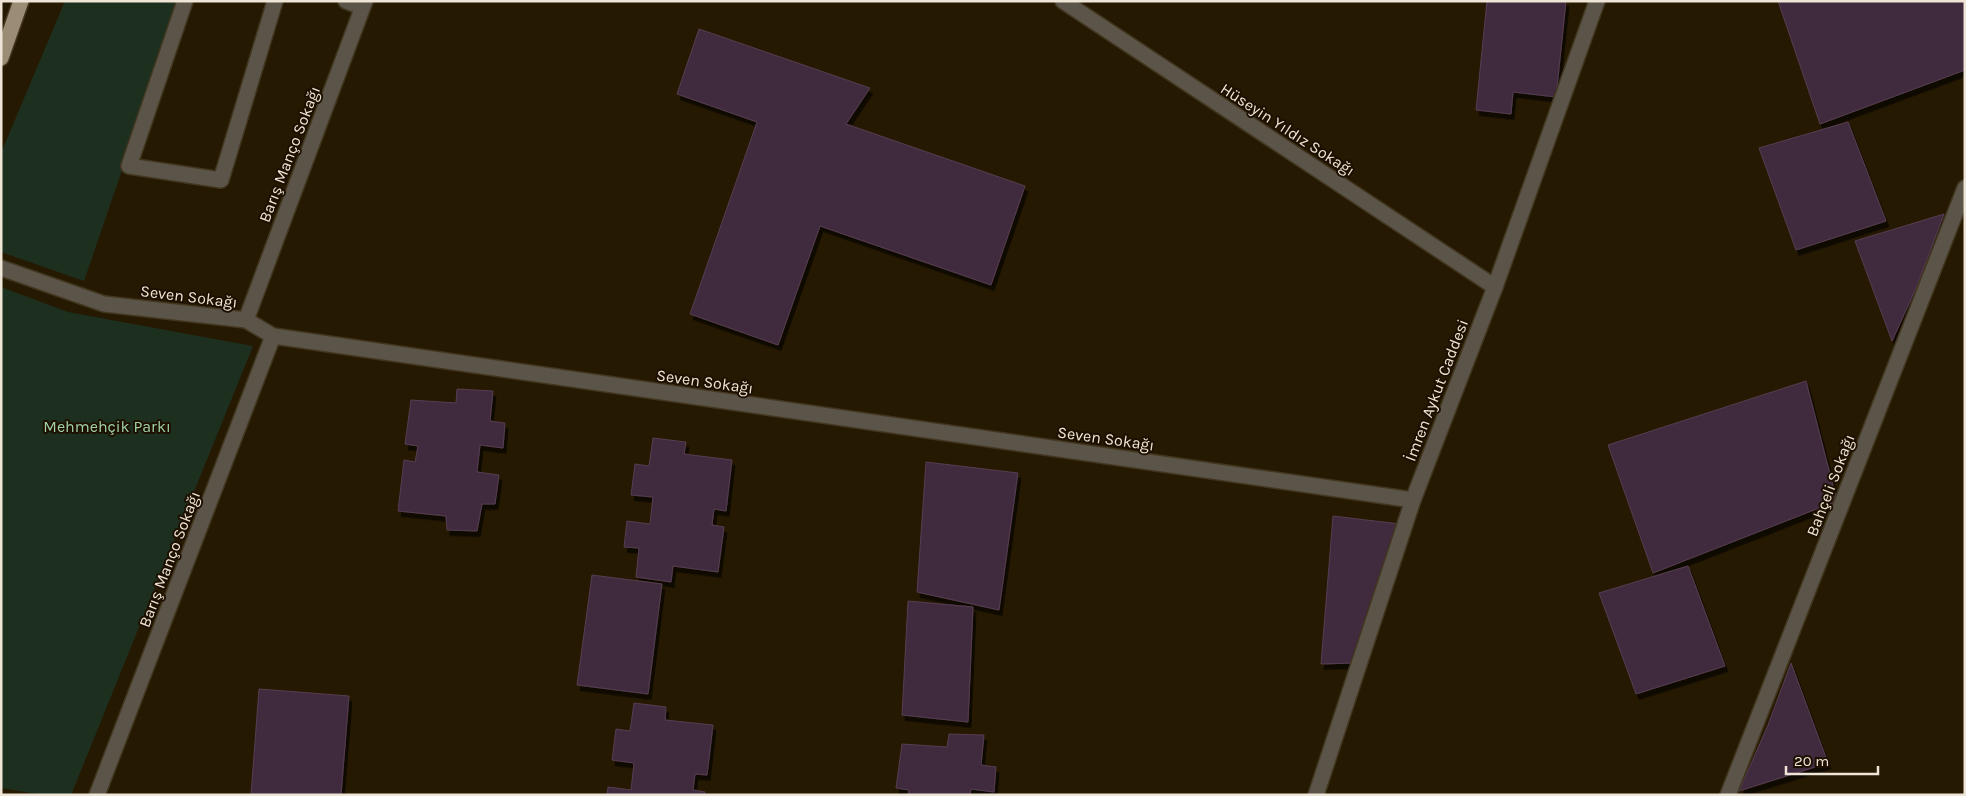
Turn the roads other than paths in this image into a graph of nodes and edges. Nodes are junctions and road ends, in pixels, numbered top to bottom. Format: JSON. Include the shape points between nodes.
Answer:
{"nodes":[{"id":1,"x":22,"y":1,"type":"edge"},
{"id":2,"x":185,"y":1,"type":"edge"},
{"id":3,"x":275,"y":1,"type":"edge"},
{"id":4,"x":346,"y":1,"type":"edge"},
{"id":5,"x":1062,"y":1,"type":"edge"},
{"id":6,"x":1597,"y":1,"type":"edge"},
{"id":7,"x":364,"y":4,"type":"edge"},
{"id":8,"x":7,"y":21,"type":"edge"},
{"id":9,"x":1,"y":58,"type":"edge"},
{"id":10,"x":1965,"y":188,"type":"edge"},
{"id":11,"x":1,"y":268,"type":"edge"},
{"id":12,"x":1495,"y":287,"type":"junction"},
{"id":13,"x":246,"y":320,"type":"junction"},
{"id":14,"x":273,"y":336,"type":"junction"},
{"id":15,"x":1412,"y":500,"type":"junction"},
{"id":16,"x":97,"y":795,"type":"edge"},
{"id":17,"x":1316,"y":795,"type":"edge"},
{"id":18,"x":1728,"y":795,"type":"edge"}],
"edges":[{"from":1,"to":8,"type":"main road"},
{"from":2,"to":3,"type":"street","via":[[129,166],[220,180]]},
{"from":4,"to":7,"type":"street"},
{"from":5,"to":12,"type":"street","name":"Hüseyin Yıldız Sokağı"},
{"from":6,"to":12,"type":"street","name":"İmren Aykut Caddesi"},
{"from":7,"to":13,"type":"street","name":"Barış Manço Sokağı"},
{"from":8,"to":9,"type":"main road"},
{"from":10,"to":18,"type":"street","name":"Bahçeli Sokağı"},
{"from":11,"to":13,"type":"street","name":"Seven Sokağı","via":[[104,304]]},
{"from":12,"to":15,"type":"street","name":"İmren Aykut Caddesi"},
{"from":13,"to":14,"type":"street","name":"Seven Sokağı"},
{"from":14,"to":15,"type":"street","name":"Seven Sokağı"},
{"from":14,"to":16,"type":"street","name":"Barış Manço Sokağı"},
{"from":15,"to":17,"type":"street","name":"İmren Aykut Caddesi"}]}
